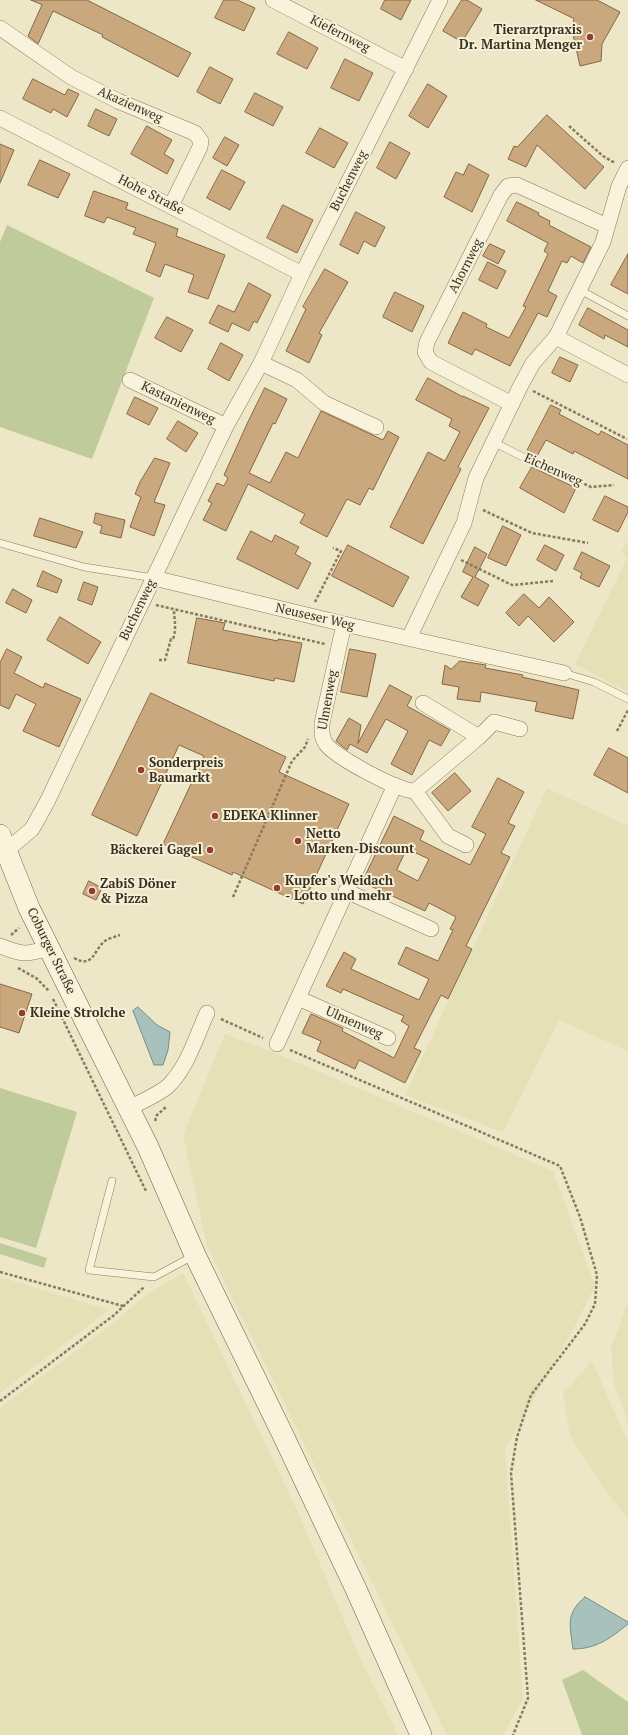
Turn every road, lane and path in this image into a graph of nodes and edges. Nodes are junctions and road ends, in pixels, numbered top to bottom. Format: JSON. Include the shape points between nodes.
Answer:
{"nodes":[{"id":1,"x":273,"y":0,"type":"edge"},
{"id":2,"x":440,"y":0,"type":"edge"},
{"id":3,"x":0,"y":28,"type":"edge"},
{"id":4,"x":406,"y":68,"type":"junction"},
{"id":5,"x":0,"y":118,"type":"edge"},
{"id":6,"x":569,"y":126,"type":"dead end"},
{"id":7,"x":628,"y":169,"type":"edge"},
{"id":8,"x":171,"y":206,"type":"junction"},
{"id":9,"x":606,"y":226,"type":"junction"},
{"id":10,"x":302,"y":274,"type":"junction"},
{"id":11,"x":580,"y":290,"type":"junction"},
{"id":12,"x":628,"y":316,"type":"edge"},
{"id":13,"x":556,"y":336,"type":"junction"},
{"id":14,"x":261,"y":363,"type":"junction"},
{"id":15,"x":628,"y":375,"type":"edge"},
{"id":16,"x":130,"y":380,"type":"dead end"},
{"id":17,"x":521,"y":385,"type":"junction"},
{"id":18,"x":512,"y":404,"type":"junction"},
{"id":19,"x":226,"y":426,"type":"junction"},
{"id":20,"x":376,"y":427,"type":"dead end"},
{"id":21,"x":627,"y":439,"type":"edge"},
{"id":22,"x":493,"y":442,"type":"junction"},
{"id":23,"x":539,"y":465,"type":"joint"},
{"id":24,"x":614,"y":485,"type":"dead end"},
{"id":25,"x":470,"y":504,"type":"junction"},
{"id":26,"x":0,"y":543,"type":"edge"},
{"id":27,"x":588,"y":543,"type":"dead end"},
{"id":28,"x":333,"y":548,"type":"dead end"},
{"id":29,"x":450,"y":555,"type":"junction"},
{"id":30,"x":154,"y":578,"type":"junction"},
{"id":31,"x":554,"y":581,"type":"dead end"},
{"id":32,"x":142,"y":602,"type":"junction"},
{"id":33,"x":174,"y":609,"type":"junction"},
{"id":34,"x":309,"y":615,"type":"junction"},
{"id":35,"x":344,"y":624,"type":"junction"},
{"id":36,"x":410,"y":638,"type":"junction"},
{"id":37,"x":338,"y":647,"type":"junction"},
{"id":38,"x":159,"y":660,"type":"dead end"},
{"id":39,"x":564,"y":673,"type":"joint"},
{"id":40,"x":628,"y":699,"type":"edge"},
{"id":41,"x":423,"y":703,"type":"dead end"},
{"id":42,"x":628,"y":709,"type":"edge"},
{"id":43,"x":322,"y":723,"type":"junction"},
{"id":44,"x":520,"y":729,"type":"dead end"},
{"id":45,"x":617,"y":731,"type":"dead end"},
{"id":46,"x":479,"y":738,"type":"junction"},
{"id":47,"x":395,"y":785,"type":"junction"},
{"id":48,"x":415,"y":791,"type":"junction"},
{"id":49,"x":3,"y":843,"type":"edge"},
{"id":50,"x":466,"y":845,"type":"dead end"},
{"id":51,"x":346,"y":891,"type":"junction"},
{"id":52,"x":233,"y":897,"type":"dead end"},
{"id":53,"x":29,"y":908,"type":"junction"},
{"id":54,"x":431,"y":929,"type":"dead end"},
{"id":55,"x":120,"y":935,"type":"dead end"},
{"id":56,"x":5,"y":941,"type":"edge"},
{"id":57,"x":49,"y":948,"type":"junction"},
{"id":58,"x":69,"y":955,"type":"dead end"},
{"id":59,"x":298,"y":998,"type":"junction"},
{"id":60,"x":207,"y":1013,"type":"joint"},
{"id":61,"x":388,"y":1038,"type":"dead end"},
{"id":62,"x":277,"y":1044,"type":"junction"},
{"id":63,"x":169,"y":1104,"type":"dead end"},
{"id":64,"x":128,"y":1108,"type":"junction"},
{"id":65,"x":156,"y":1128,"type":"dead end"},
{"id":66,"x":112,"y":1181,"type":"dead end"},
{"id":67,"x":195,"y":1255,"type":"junction"},
{"id":68,"x":0,"y":1272,"type":"edge"},
{"id":69,"x":154,"y":1277,"type":"junction"},
{"id":70,"x":124,"y":1307,"type":"junction"},
{"id":71,"x":0,"y":1401,"type":"edge"},
{"id":72,"x":421,"y":1735,"type":"edge"},
{"id":73,"x":513,"y":1735,"type":"edge"}],
"edges":[{"from":1,"to":4,"type":"street","name":"Kiefernweg"},
{"from":2,"to":4,"type":"street","name":"Buchenweg"},
{"from":3,"to":8,"type":"street","name":"Akazienweg","via":[[72,77],[118,101],[195,132],[201,141],[200,147]]},
{"from":4,"to":10,"type":"street","name":"Buchenweg"},
{"from":5,"to":8,"type":"street","name":"Hohe Straße"},
{"from":6,"to":7,"type":"path","via":[[603,156]]},
{"from":7,"to":9,"type":"street","via":[[619,186]]},
{"from":8,"to":10,"type":"street","name":"Hohe Straße"},
{"from":9,"to":11,"type":"street","via":[[603,242]]},
{"from":9,"to":18,"type":"street","name":"Ahornweg","via":[[517,185],[508,186],[501,195],[427,342],[425,352],[431,362]]},
{"from":10,"to":14,"type":"street","name":"Buchenweg"},
{"from":11,"to":12,"type":"lane"},
{"from":11,"to":13,"type":"street"},
{"from":13,"to":15,"type":"street"},
{"from":13,"to":17,"type":"street","via":[[533,363]]},
{"from":14,"to":19,"type":"street","name":"Buchenweg"},
{"from":14,"to":20,"type":"street","via":[[297,380],[324,403]]},
{"from":16,"to":19,"type":"street","name":"Kastanienweg"},
{"from":17,"to":18,"type":"street"},
{"from":17,"to":21,"type":"path"},
{"from":18,"to":22,"type":"street"},
{"from":19,"to":30,"type":"street","name":"Buchenweg"},
{"from":22,"to":23,"type":"lane","name":"Eichenweg"},
{"from":22,"to":25,"type":"street","via":[[476,478]]},
{"from":23,"to":24,"type":"path","name":"Eichenweg","via":[[543,464],[591,487]]},
{"from":25,"to":27,"type":"path","via":[[532,533]]},
{"from":25,"to":29,"type":"street"},
{"from":26,"to":30,"type":"lane","name":"Neuseser Weg","via":[[84,567]]},
{"from":28,"to":34,"type":"path","via":[[341,551]]},
{"from":29,"to":31,"type":"path","via":[[512,585]]},
{"from":29,"to":36,"type":"street"},
{"from":30,"to":32,"type":"street","name":"Buchenweg"},
{"from":30,"to":34,"type":"street","name":"Neuseser Weg"},
{"from":32,"to":33,"type":"path"},
{"from":32,"to":49,"type":"street","name":"Buchenweg","via":[[48,802],[32,829]]},
{"from":33,"to":37,"type":"path"},
{"from":33,"to":38,"type":"path","via":[[176,628],[173,639],[164,660]]},
{"from":34,"to":35,"type":"street","name":"Neuseser Weg"},
{"from":35,"to":36,"type":"street","name":"Neuseser Weg"},
{"from":35,"to":37,"type":"street","name":"Ulmenweg"},
{"from":36,"to":39,"type":"street","name":"Neuseser Weg"},
{"from":37,"to":43,"type":"street","name":"Ulmenweg"},
{"from":39,"to":40,"type":"lane","name":"Neuseser Weg","via":[[594,682]]},
{"from":41,"to":46,"type":"street"},
{"from":42,"to":45,"type":"path"},
{"from":43,"to":47,"type":"street","name":"Ulmenweg","via":[[322,736],[329,748],[348,762]]},
{"from":43,"to":52,"type":"path","via":[[310,731],[305,747],[292,761]]},
{"from":44,"to":46,"type":"street","via":[[494,722]]},
{"from":46,"to":48,"type":"street"},
{"from":47,"to":48,"type":"street","name":"Ulmenweg"},
{"from":47,"to":51,"type":"street"},
{"from":48,"to":50,"type":"street","via":[[448,836]]},
{"from":49,"to":53,"type":"main road","name":"Coburger Straße"},
{"from":51,"to":54,"type":"street"},
{"from":51,"to":59,"type":"street"},
{"from":53,"to":56,"type":"path","via":[[20,911],[21,925]]},
{"from":53,"to":57,"type":"main road","name":"Coburger Straße"},
{"from":55,"to":58,"type":"path","via":[[105,941],[94,957],[85,961]]},
{"from":56,"to":57,"type":"street","via":[[21,954]]},
{"from":57,"to":64,"type":"main road","name":"Coburger Straße"},
{"from":59,"to":61,"type":"street","name":"Ulmenweg"},
{"from":59,"to":62,"type":"street"},
{"from":60,"to":62,"type":"path"},
{"from":60,"to":64,"type":"street","via":[[184,1063],[170,1083],[158,1093]]},
{"from":62,"to":73,"type":"path","via":[[560,1166],[580,1217],[597,1275],[595,1304],[585,1324],[532,1395],[517,1437],[511,1473],[528,1698]]},
{"from":63,"to":65,"type":"path","via":[[157,1116]]},
{"from":64,"to":67,"type":"main road","name":"Coburger Straße","via":[[148,1147]]},
{"from":66,"to":69,"type":"lane","via":[[89,1270]]},
{"from":67,"to":69,"type":"lane"},
{"from":67,"to":72,"type":"main road","name":"Coburger Straße","via":[[355,1587]]},
{"from":68,"to":70,"type":"path"},
{"from":69,"to":70,"type":"path"},
{"from":70,"to":71,"type":"path"}]}
